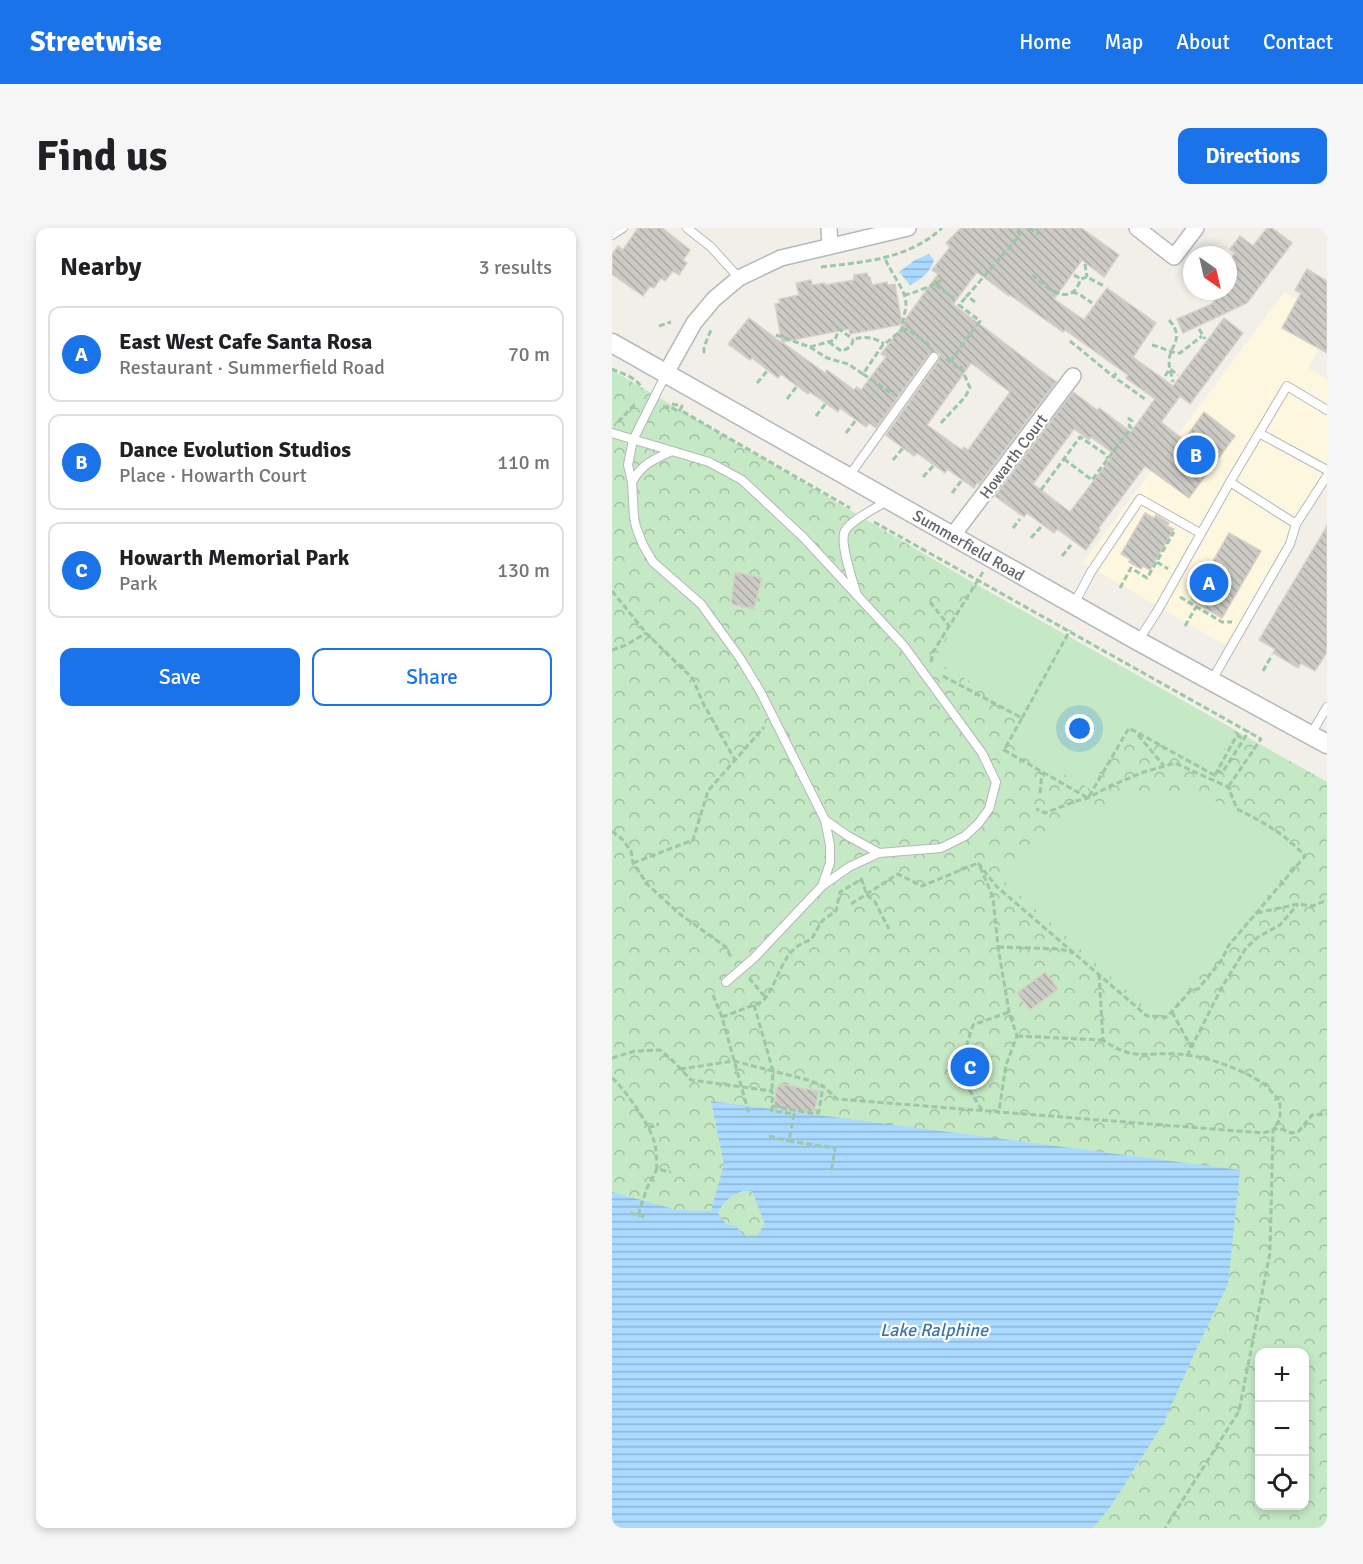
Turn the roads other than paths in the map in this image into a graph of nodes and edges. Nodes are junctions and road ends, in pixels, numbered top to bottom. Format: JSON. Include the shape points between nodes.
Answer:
{"nodes":[{"id":1,"x":622,"y":228,"type":"edge"},
{"id":2,"x":687,"y":228,"type":"edge"},
{"id":3,"x":829,"y":228,"type":"edge"},
{"id":4,"x":909,"y":228,"type":"edge"},
{"id":5,"x":1137,"y":228,"type":"edge"},
{"id":6,"x":1196,"y":228,"type":"edge"},
{"id":7,"x":612,"y":236,"type":"edge"},
{"id":8,"x":830,"y":246,"type":"junction"},
{"id":9,"x":739,"y":278,"type":"junction"},
{"id":10,"x":612,"y":343,"type":"edge"},
{"id":11,"x":935,"y":354,"type":"road end"},
{"id":12,"x":666,"y":373,"type":"junction"},
{"id":13,"x":1073,"y":376,"type":"dead end"},
{"id":14,"x":1327,"y":410,"type":"edge"},
{"id":15,"x":612,"y":433,"type":"edge"},
{"id":16,"x":1259,"y":433,"type":"junction"},
{"id":17,"x":633,"y":440,"type":"junction"},
{"id":18,"x":672,"y":451,"type":"junction"},
{"id":19,"x":1327,"y":470,"type":"edge"},
{"id":20,"x":849,"y":476,"type":"junction"},
{"id":21,"x":1327,"y":476,"type":"edge"},
{"id":22,"x":632,"y":482,"type":"junction"},
{"id":23,"x":1230,"y":482,"type":"junction"},
{"id":24,"x":889,"y":499,"type":"junction"},
{"id":25,"x":1296,"y":524,"type":"junction"},
{"id":26,"x":1200,"y":533,"type":"junction"},
{"id":27,"x":953,"y":535,"type":"junction"},
{"id":28,"x":857,"y":596,"type":"junction"},
{"id":29,"x":1074,"y":605,"type":"junction"},
{"id":30,"x":1138,"y":641,"type":"junction"},
{"id":31,"x":1212,"y":680,"type":"junction"},
{"id":32,"x":1327,"y":707,"type":"edge"},
{"id":33,"x":1310,"y":735,"type":"junction"},
{"id":34,"x":1327,"y":744,"type":"edge"},
{"id":35,"x":825,"y":820,"type":"junction"},
{"id":36,"x":879,"y":853,"type":"junction"},
{"id":37,"x":822,"y":886,"type":"junction"},
{"id":38,"x":726,"y":982,"type":"dead end"}],
"edges":[{"from":1,"to":7,"type":"lane"},
{"from":2,"to":9,"type":"lane"},
{"from":3,"to":8,"type":"street"},
{"from":4,"to":8,"type":"street"},
{"from":5,"to":6,"type":"street","via":[[1174,257]]},
{"from":8,"to":9,"type":"street","via":[[781,258]]},
{"from":9,"to":12,"type":"street","via":[[694,323]]},
{"from":10,"to":12,"type":"street","name":"Summerfield Road"},
{"from":11,"to":20,"type":"lane"},
{"from":12,"to":17,"type":"lane"},
{"from":12,"to":20,"type":"street","name":"Summerfield Road"},
{"from":13,"to":27,"type":"street","name":"Howarth Court"},
{"from":14,"to":16,"type":"lane","via":[[1287,386]]},
{"from":15,"to":17,"type":"lane"},
{"from":16,"to":19,"type":"lane"},
{"from":16,"to":23,"type":"lane"},
{"from":17,"to":18,"type":"lane"},
{"from":17,"to":22,"type":"lane","via":[[628,465]]},
{"from":18,"to":22,"type":"lane","via":[[646,463]]},
{"from":18,"to":28,"type":"lane","via":[[709,462],[742,480],[804,538]]},
{"from":20,"to":24,"type":"street","name":"Summerfield Road"},
{"from":21,"to":25,"type":"lane"},
{"from":22,"to":35,"type":"lane","via":[[634,517],[643,545],[653,562],[701,604],[740,658]]},
{"from":23,"to":25,"type":"lane"},
{"from":23,"to":26,"type":"lane"},
{"from":24,"to":27,"type":"street","name":"Summerfield Road"},
{"from":24,"to":28,"type":"lane","via":[[845,531]]},
{"from":25,"to":31,"type":"lane","via":[[1290,544]]},
{"from":26,"to":29,"type":"lane","via":[[1140,499],[1091,572]]},
{"from":26,"to":30,"type":"lane"},
{"from":27,"to":29,"type":"street","name":"Summerfield Road"},
{"from":28,"to":36,"type":"lane","via":[[904,646],[982,753],[996,782],[989,809],[965,836],[941,848]]},
{"from":29,"to":30,"type":"street","name":"Summerfield Road"},
{"from":30,"to":31,"type":"street","name":"Summerfield Road"},
{"from":31,"to":33,"type":"street","name":"Summerfield Road"},
{"from":32,"to":33,"type":"lane"},
{"from":33,"to":34,"type":"street","name":"Summerfield Road"},
{"from":35,"to":36,"type":"lane"},
{"from":35,"to":37,"type":"lane","via":[[830,863]]},
{"from":36,"to":37,"type":"lane","via":[[854,864]]},
{"from":37,"to":38,"type":"lane"}]}
